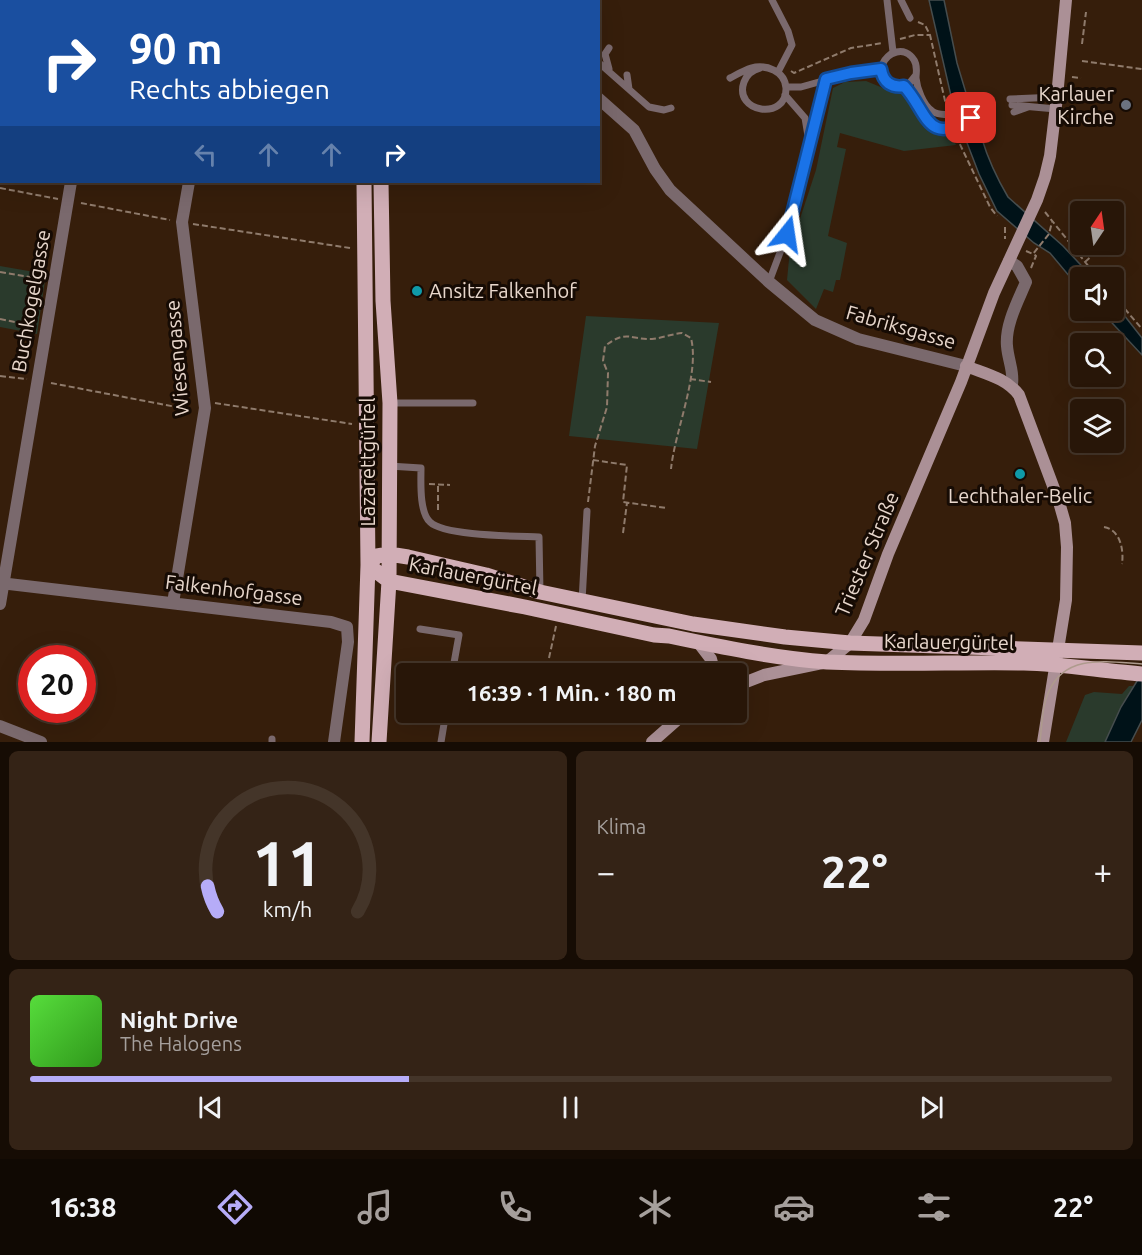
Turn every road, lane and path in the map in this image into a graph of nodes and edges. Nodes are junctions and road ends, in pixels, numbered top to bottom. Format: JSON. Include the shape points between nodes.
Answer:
{"nodes":[{"id":1,"x":772,"y":0,"type":"edge"},
{"id":2,"x":901,"y":0,"type":"edge"},
{"id":3,"x":1066,"y":0,"type":"edge"},
{"id":4,"x":887,"y":1,"type":"edge"},
{"id":5,"x":1086,"y":12,"type":"dead end"},
{"id":6,"x":910,"y":18,"type":"joint"},
{"id":7,"x":1082,"y":44,"type":"dead end"},
{"id":8,"x":872,"y":45,"type":"dead end"},
{"id":9,"x":609,"y":48,"type":"dead end"},
{"id":10,"x":893,"y":52,"type":"junction"},
{"id":11,"x":1082,"y":61,"type":"dead end"},
{"id":12,"x":600,"y":63,"type":"edge"},
{"id":13,"x":760,"y":68,"type":"junction"},
{"id":14,"x":609,"y":69,"type":"junction"},
{"id":15,"x":780,"y":69,"type":"junction"},
{"id":16,"x":881,"y":69,"type":"junction"},
{"id":17,"x":1142,"y":69,"type":"edge"},
{"id":18,"x":627,"y":75,"type":"dead end"},
{"id":19,"x":916,"y":75,"type":"junction"},
{"id":20,"x":1070,"y":76,"type":"dead end"},
{"id":21,"x":730,"y":78,"type":"dead end"},
{"id":22,"x":1081,"y":78,"type":"dead end"},
{"id":23,"x":826,"y":79,"type":"junction"},
{"id":24,"x":904,"y":86,"type":"junction"},
{"id":25,"x":742,"y":87,"type":"junction"},
{"id":26,"x":629,"y":89,"type":"junction"},
{"id":27,"x":734,"y":90,"type":"dead end"},
{"id":28,"x":785,"y":91,"type":"junction"},
{"id":29,"x":600,"y":100,"type":"edge"},
{"id":30,"x":1056,"y":103,"type":"junction"},
{"id":31,"x":671,"y":108,"type":"dead end"},
{"id":32,"x":972,"y":108,"type":"dead end"},
{"id":33,"x":950,"y":112,"type":"junction"},
{"id":34,"x":976,"y":121,"type":"dead end"},
{"id":35,"x":956,"y":130,"type":"junction"},
{"id":36,"x":809,"y":145,"type":"junction"},
{"id":37,"x":71,"y":183,"type":"edge"},
{"id":38,"x":189,"y":183,"type":"edge"},
{"id":39,"x":364,"y":183,"type":"edge"},
{"id":40,"x":381,"y":183,"type":"edge"},
{"id":41,"x":997,"y":216,"type":"dead end"},
{"id":42,"x":1005,"y":227,"type":"dead end"},
{"id":43,"x":1005,"y":239,"type":"dead end"},
{"id":44,"x":1022,"y":249,"type":"dead end"},
{"id":45,"x":1092,"y":255,"type":"edge"},
{"id":46,"x":1009,"y":261,"type":"junction"},
{"id":47,"x":1084,"y":262,"type":"junction"},
{"id":48,"x":1088,"y":267,"type":"edge"},
{"id":49,"x":0,"y":272,"type":"edge"},
{"id":50,"x":53,"y":281,"type":"junction"},
{"id":51,"x":769,"y":282,"type":"junction"},
{"id":52,"x":1124,"y":308,"type":"edge"},
{"id":53,"x":0,"y":319,"type":"edge"},
{"id":54,"x":46,"y":328,"type":"junction"},
{"id":55,"x":1142,"y":329,"type":"edge"},
{"id":56,"x":966,"y":366,"type":"junction"},
{"id":57,"x":0,"y":376,"type":"edge"},
{"id":58,"x":689,"y":379,"type":"junction"},
{"id":59,"x":38,"y":381,"type":"junction"},
{"id":60,"x":711,"y":382,"type":"dead end"},
{"id":61,"x":1011,"y":384,"type":"junction"},
{"id":62,"x":390,"y":403,"type":"junction"},
{"id":63,"x":473,"y":403,"type":"dead end"},
{"id":64,"x":204,"y":407,"type":"junction"},
{"id":65,"x":355,"y":424,"type":"dead end"},
{"id":66,"x":593,"y":460,"type":"junction"},
{"id":67,"x":389,"y":466,"type":"junction"},
{"id":68,"x":670,"y":469,"type":"dead end"},
{"id":69,"x":438,"y":485,"type":"dead end"},
{"id":70,"x":627,"y":503,"type":"junction"},
{"id":71,"x":666,"y":508,"type":"dead end"},
{"id":72,"x":438,"y":510,"type":"dead end"},
{"id":73,"x":587,"y":511,"type":"joint"},
{"id":74,"x":1104,"y":527,"type":"dead end"},
{"id":75,"x":623,"y":533,"type":"dead end"},
{"id":76,"x":389,"y":554,"type":"junction"},
{"id":77,"x":1122,"y":564,"type":"dead end"},
{"id":78,"x":368,"y":565,"type":"junction"},
{"id":79,"x":389,"y":581,"type":"junction"},
{"id":80,"x":2,"y":583,"type":"edge"},
{"id":81,"x":540,"y":592,"type":"junction"},
{"id":82,"x":582,"y":601,"type":"junction"},
{"id":83,"x":173,"y":603,"type":"junction"},
{"id":84,"x":0,"y":604,"type":"edge"},
{"id":85,"x":556,"y":626,"type":"dead end"},
{"id":86,"x":420,"y":629,"type":"dead end"},
{"id":87,"x":698,"y":642,"type":"junction"},
{"id":88,"x":850,"y":643,"type":"junction"},
{"id":89,"x":1058,"y":649,"type":"junction"},
{"id":90,"x":549,"y":658,"type":"dead end"},
{"id":91,"x":827,"y":662,"type":"junction"},
{"id":92,"x":454,"y":663,"type":"edge"},
{"id":93,"x":712,"y":663,"type":"edge"},
{"id":94,"x":1056,"y":665,"type":"junction"},
{"id":95,"x":1141,"y":667,"type":"edge"},
{"id":96,"x":747,"y":682,"type":"edge"},
{"id":97,"x":444,"y":723,"type":"edge"},
{"id":98,"x":674,"y":723,"type":"edge"},
{"id":99,"x":0,"y":726,"type":"edge"},
{"id":100,"x":40,"y":742,"type":"edge"},
{"id":101,"x":334,"y":742,"type":"edge"},
{"id":102,"x":362,"y":742,"type":"edge"},
{"id":103,"x":380,"y":742,"type":"edge"},
{"id":104,"x":441,"y":742,"type":"edge"},
{"id":105,"x":652,"y":742,"type":"edge"},
{"id":106,"x":1043,"y":742,"type":"edge"}],
"edges":[{"from":1,"to":15,"type":"lane","via":[[792,45]]},
{"from":2,"to":6,"type":"lane"},
{"from":3,"to":30,"type":"main road","name":"Triester Straße"},
{"from":4,"to":10,"type":"lane"},
{"from":5,"to":7,"type":"path"},
{"from":6,"to":33,"type":"path","via":[[925,26],[930,35]]},
{"from":8,"to":15,"type":"path","via":[[851,48],[794,74]]},
{"from":9,"to":14,"type":"lane","via":[[605,54]]},
{"from":10,"to":16,"type":"lane"},
{"from":10,"to":19,"type":"lane","via":[[904,52],[913,58]]},
{"from":11,"to":17,"type":"path"},
{"from":12,"to":14,"type":"lane"},
{"from":13,"to":15,"type":"lane"},
{"from":13,"to":21,"type":"lane","via":[[752,67]]},
{"from":13,"to":25,"type":"lane","via":[[749,73]]},
{"from":14,"to":26,"type":"lane"},
{"from":15,"to":28,"type":"lane"},
{"from":16,"to":23,"type":"lane"},
{"from":16,"to":24,"type":"lane","via":[[888,83]]},
{"from":18,"to":26,"type":"lane"},
{"from":19,"to":24,"type":"lane"},
{"from":19,"to":33,"type":"lane","via":[[932,111]]},
{"from":20,"to":22,"type":"path"},
{"from":23,"to":28,"type":"lane"},
{"from":23,"to":36,"type":"lane"},
{"from":24,"to":35,"type":"lane","via":[[932,125]]},
{"from":25,"to":27,"type":"lane"},
{"from":25,"to":28,"type":"lane","via":[[747,102],[760,110],[773,109]]},
{"from":26,"to":31,"type":"lane","via":[[649,107]]},
{"from":28,"to":36,"type":"lane","via":[[806,118]]},
{"from":29,"to":51,"type":"street","name":"Fabriksgasse","via":[[634,130],[670,190]]},
{"from":30,"to":30,"type":"lane","via":[[1022,111],[1012,105]]},
{"from":30,"to":46,"type":"main road","name":"Triester Straße","via":[[1045,177]]},
{"from":32,"to":33,"type":"lane"},
{"from":34,"to":35,"type":"lane","via":[[971,118]]},
{"from":35,"to":41,"type":"path"},
{"from":36,"to":51,"type":"lane","via":[[787,234]]},
{"from":37,"to":50,"type":"street","name":"Buchkogelgasse"},
{"from":38,"to":64,"type":"street","name":"Wiesengasse","via":[[182,222]]},
{"from":39,"to":78,"type":"main road","name":"Lazarettgürtel"},
{"from":40,"to":62,"type":"main road","name":"Lazarettgürtel"},
{"from":42,"to":43,"type":"path"},
{"from":44,"to":47,"type":"path","via":[[1033,254],[1049,234],[1052,222]]},
{"from":45,"to":47,"type":"path"},
{"from":46,"to":56,"type":"main road","name":"Triester Straße"},
{"from":46,"to":61,"type":"street","via":[[1017,266],[1026,282],[1006,344],[1013,375]]},
{"from":47,"to":48,"type":"path"},
{"from":49,"to":50,"type":"path"},
{"from":50,"to":54,"type":"street","name":"Buchkogelgasse"},
{"from":51,"to":56,"type":"street","name":"Fabriksgasse","via":[[815,320],[858,339]]},
{"from":52,"to":55,"type":"path"},
{"from":53,"to":54,"type":"path"},
{"from":54,"to":59,"type":"street","name":"Buchkogelgasse"},
{"from":56,"to":61,"type":"main road"},
{"from":56,"to":88,"type":"main road","name":"Triester Straße","via":[[864,620]]},
{"from":57,"to":59,"type":"path","name":"Lazarettgürtel"},
{"from":58,"to":60,"type":"path"},
{"from":58,"to":66,"type":"path","via":[[694,350],[691,338],[682,333],[654,339],[616,337],[605,346],[607,407]]},
{"from":58,"to":68,"type":"path"},
{"from":59,"to":64,"type":"path","name":"Lazarettgürtel"},
{"from":59,"to":80,"type":"street","name":"Buchkogelgasse"},
{"from":61,"to":89,"type":"main road","via":[[1024,403],[1065,523],[1068,576]]},
{"from":62,"to":63,"type":"lane"},
{"from":62,"to":67,"type":"main road","name":"Lazarettgürtel"},
{"from":64,"to":65,"type":"path","name":"Lazarettgürtel"},
{"from":64,"to":83,"type":"street","name":"Wiesengasse"},
{"from":66,"to":70,"type":"path","via":[[627,465],[623,502]]},
{"from":66,"to":73,"type":"path"},
{"from":67,"to":76,"type":"main road","name":"Lazarettgürtel"},
{"from":67,"to":81,"type":"lane","via":[[421,468],[425,514],[430,522],[449,531],[539,537]]},
{"from":69,"to":72,"type":"path"},
{"from":70,"to":71,"type":"path"},
{"from":70,"to":75,"type":"path"},
{"from":73,"to":82,"type":"lane"},
{"from":74,"to":77,"type":"path","via":[[1116,532]]},
{"from":76,"to":78,"type":"main road","name":"Karlauergürtel","via":[[377,556]]},
{"from":76,"to":79,"type":"main road","name":"Lazarettgürtel"},
{"from":76,"to":81,"type":"main road","name":"Karlauergürtel","via":[[486,575]]},
{"from":78,"to":79,"type":"main road","name":"Karlauergürtel"},
{"from":78,"to":102,"type":"main road","name":"Lazarettgürtel"},
{"from":79,"to":87,"type":"main road","name":"Karlauergürtel"},
{"from":79,"to":103,"type":"main road","name":"Lazarettgürtel"},
{"from":80,"to":83,"type":"street","name":"Falkenhofgasse"},
{"from":80,"to":84,"type":"street","name":"Buchkogelgasse"},
{"from":81,"to":82,"type":"main road","name":"Karlauergürtel"},
{"from":82,"to":88,"type":"main road","name":"Karlauergürtel","via":[[693,624]]},
{"from":83,"to":101,"type":"street","name":"Falkenhofgasse","via":[[347,627]]},
{"from":85,"to":90,"type":"path"},
{"from":86,"to":92,"type":"lane","via":[[459,635]]},
{"from":87,"to":91,"type":"main road","name":"Karlauergürtel"},
{"from":87,"to":93,"type":"main road"},
{"from":88,"to":89,"type":"main road","name":"Karlauergürtel"},
{"from":88,"to":91,"type":"main road","name":"Triester Straße"},
{"from":89,"to":94,"type":"main road"},
{"from":89,"to":95,"type":"main road","name":"Karlauergürtel"},
{"from":91,"to":94,"type":"main road","name":"Karlauergürtel"},
{"from":91,"to":96,"type":"main road","name":"Triester Straße"},
{"from":94,"to":95,"type":"main road","name":"Karlauergürtel"},
{"from":94,"to":106,"type":"main road"},
{"from":97,"to":104,"type":"lane"},
{"from":98,"to":105,"type":"main road"},
{"from":99,"to":100,"type":"street"}]}
